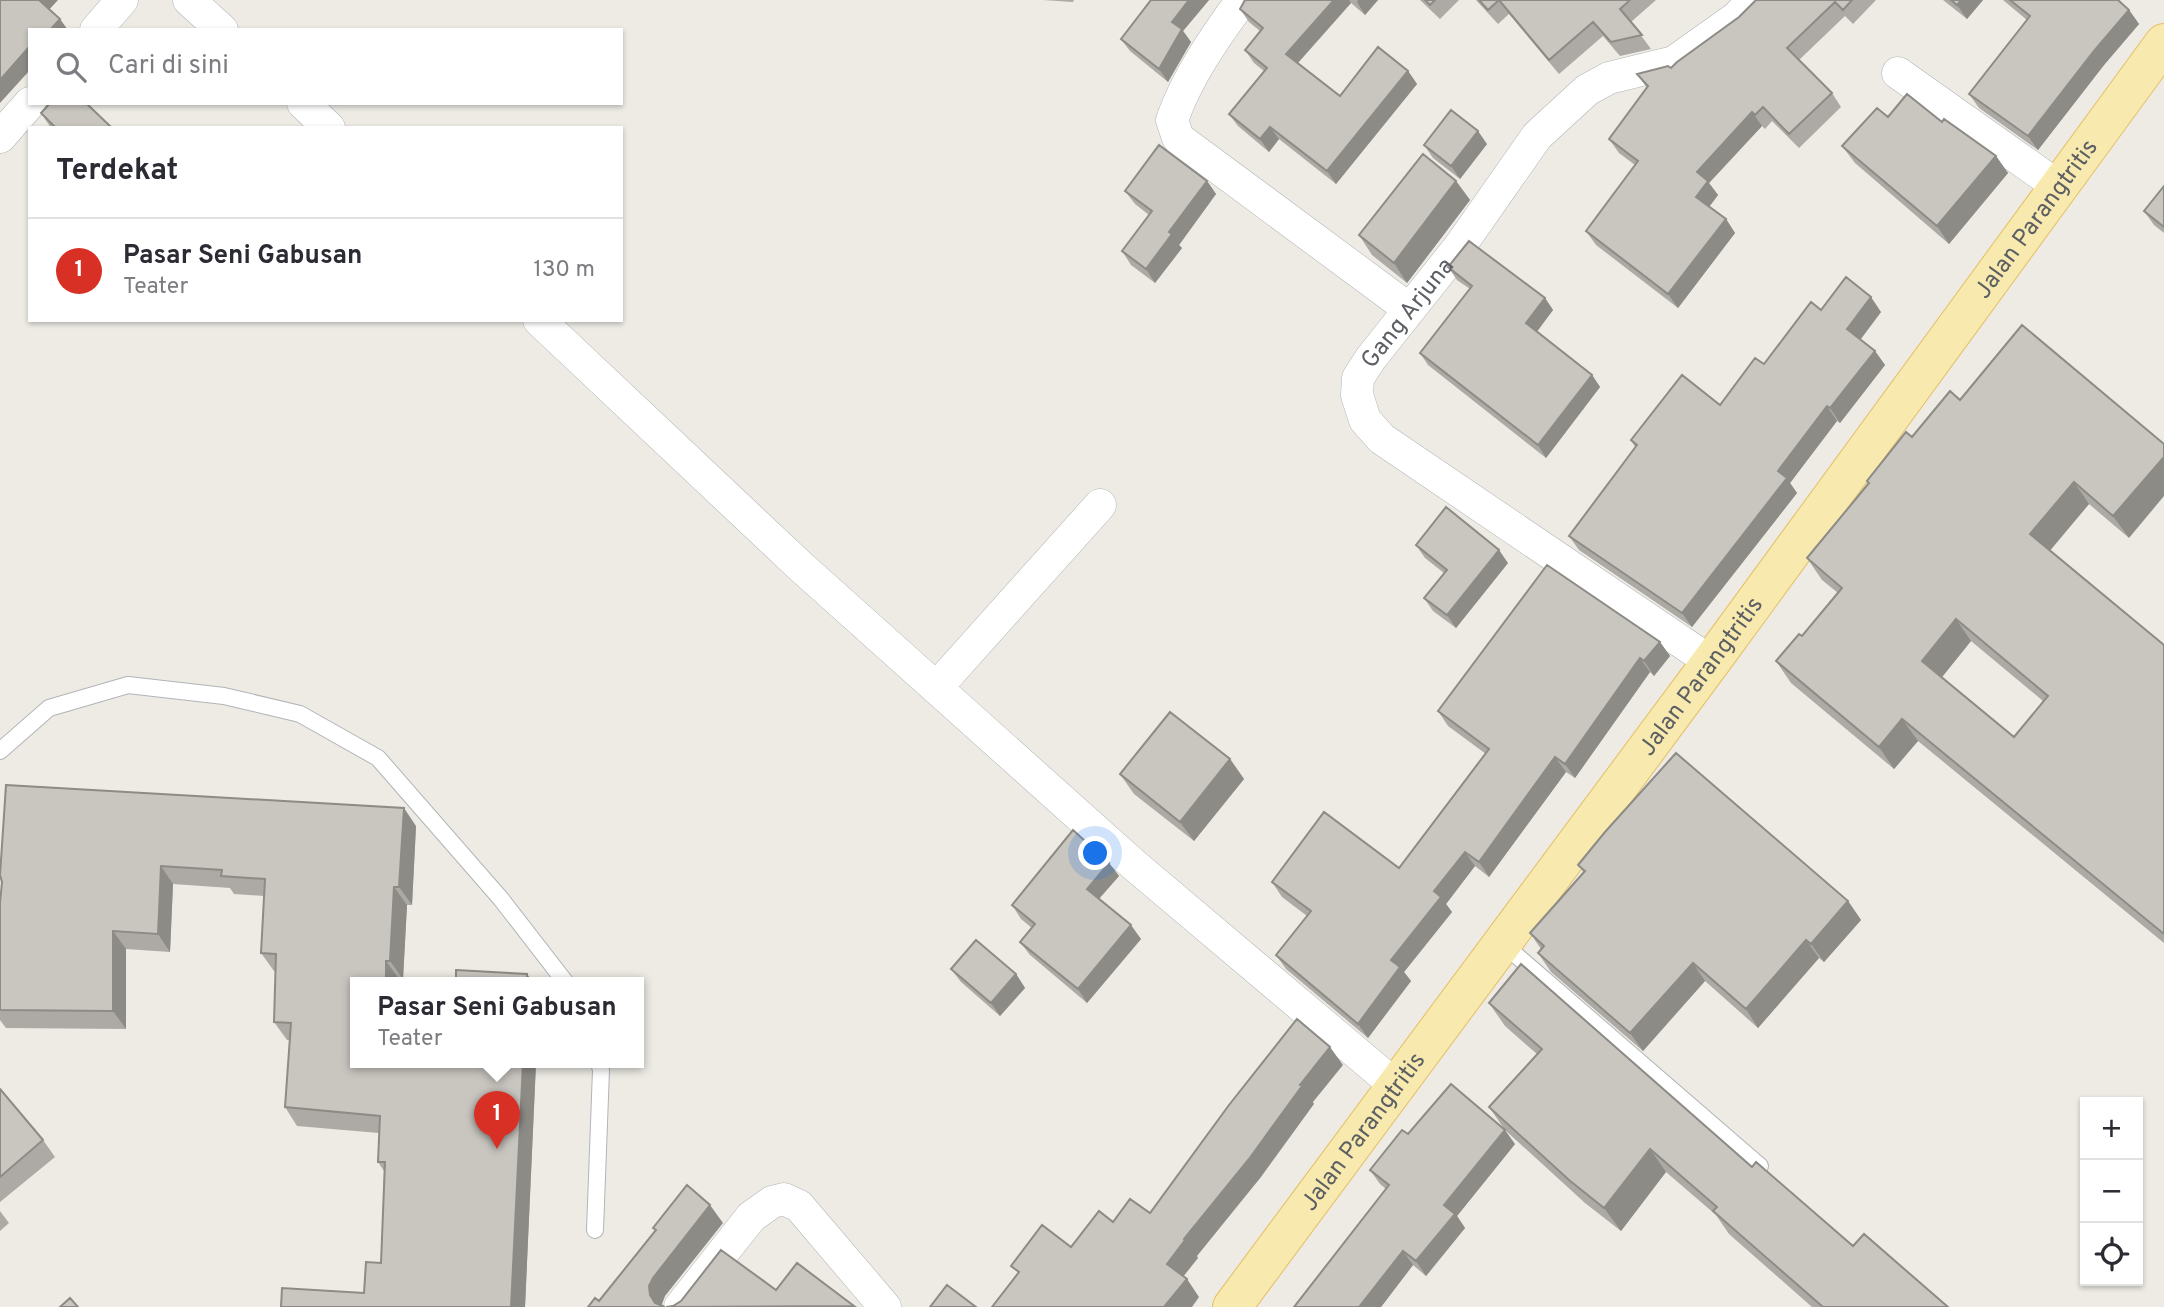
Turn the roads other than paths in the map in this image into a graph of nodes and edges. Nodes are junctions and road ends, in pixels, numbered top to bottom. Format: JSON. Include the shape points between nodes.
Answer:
{"nodes":[{"id":1,"x":122,"y":0,"type":"edge"},
{"id":2,"x":189,"y":0,"type":"edge"},
{"id":3,"x":1242,"y":0,"type":"edge"},
{"id":4,"x":1754,"y":0,"type":"edge"},
{"id":5,"x":98,"y":28,"type":"edge"},
{"id":6,"x":220,"y":28,"type":"edge"},
{"id":7,"x":2164,"y":43,"type":"edge"},
{"id":8,"x":1898,"y":73,"type":"dead end"},
{"id":9,"x":28,"y":105,"type":"edge"},
{"id":10,"x":305,"y":105,"type":"edge"},
{"id":11,"x":328,"y":126,"type":"edge"},
{"id":12,"x":0,"y":137,"type":"edge"},
{"id":13,"x":2059,"y":187,"type":"junction"},
{"id":14,"x":1409,"y":309,"type":"junction"},
{"id":15,"x":541,"y":322,"type":"edge"},
{"id":16,"x":1100,"y":505,"type":"dead end"},
{"id":17,"x":1711,"y":662,"type":"junction"},
{"id":18,"x":937,"y":687,"type":"junction"},
{"id":19,"x":0,"y":751,"type":"edge"},
{"id":20,"x":1502,"y":943,"type":"junction"},
{"id":21,"x":561,"y":977,"type":"edge"},
{"id":22,"x":601,"y":1068,"type":"edge"},
{"id":23,"x":1396,"y":1086,"type":"junction"},
{"id":24,"x":1760,"y":1166,"type":"edge"},
{"id":25,"x":595,"y":1230,"type":"dead end"},
{"id":26,"x":680,"y":1307,"type":"edge"},
{"id":27,"x":885,"y":1307,"type":"edge"},
{"id":28,"x":1232,"y":1307,"type":"edge"}],
"edges":[{"from":1,"to":5,"type":"street"},
{"from":2,"to":6,"type":"street"},
{"from":3,"to":14,"type":"street","via":[[1177,105],[1172,120],[1178,138]]},
{"from":4,"to":14,"type":"street","name":"Gang Arjuna","via":[[1674,62],[1609,78],[1587,90],[1536,136],[1460,246]]},
{"from":7,"to":13,"type":"main road","name":"Jalan Parangtritis"},
{"from":8,"to":13,"type":"street"},
{"from":9,"to":12,"type":"street"},
{"from":10,"to":11,"type":"street"},
{"from":13,"to":17,"type":"main road","name":"Jalan Parangtritis"},
{"from":14,"to":17,"type":"street","name":"Gang Arjuna","via":[[1359,378],[1357,395],[1365,420],[1393,447]]},
{"from":15,"to":18,"type":"street","via":[[775,543]]},
{"from":16,"to":18,"type":"street"},
{"from":17,"to":20,"type":"main road","name":"Jalan Parangtritis"},
{"from":18,"to":23,"type":"street","via":[[1133,864]]},
{"from":19,"to":21,"type":"lane","via":[[49,708],[128,685],[224,695],[300,714],[378,758],[501,899]]},
{"from":20,"to":23,"type":"main road","name":"Jalan Parangtritis"},
{"from":20,"to":24,"type":"lane"},
{"from":22,"to":25,"type":"lane"},
{"from":23,"to":28,"type":"main road","name":"Jalan Parangtritis"},
{"from":26,"to":27,"type":"street","via":[[751,1217],[783,1199],[799,1206]]}]}
